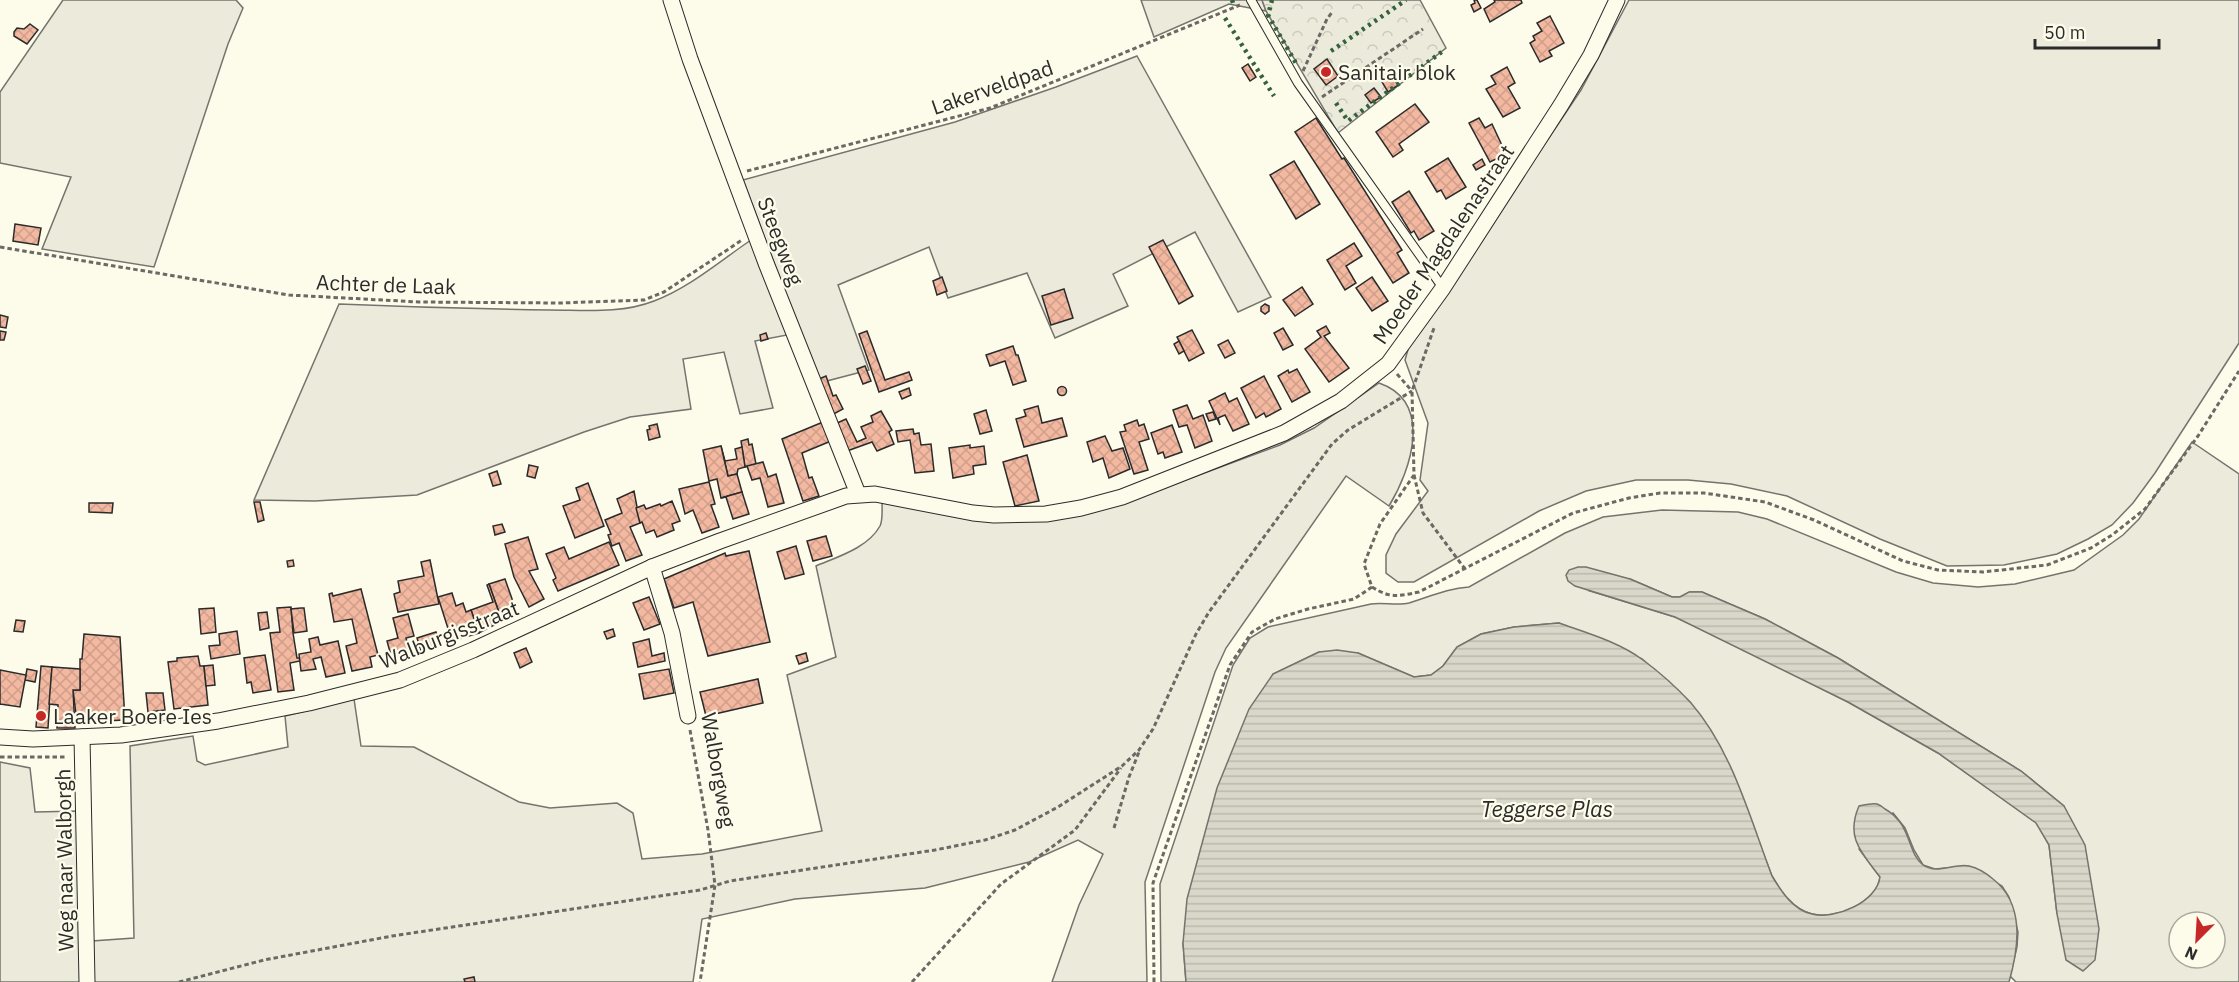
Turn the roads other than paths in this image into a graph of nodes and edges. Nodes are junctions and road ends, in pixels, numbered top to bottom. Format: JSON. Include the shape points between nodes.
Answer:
{"nodes":[{"id":1,"x":671,"y":0,"type":"edge"},
{"id":2,"x":1251,"y":0,"type":"edge"},
{"id":3,"x":1617,"y":0,"type":"edge"},
{"id":4,"x":1443,"y":288,"type":"junction"},
{"id":5,"x":858,"y":494,"type":"junction"},
{"id":6,"x":652,"y":567,"type":"junction"},
{"id":7,"x":688,"y":716,"type":"road end"},
{"id":8,"x":0,"y":737,"type":"edge"},
{"id":9,"x":81,"y":737,"type":"junction"},
{"id":10,"x":87,"y":982,"type":"edge"}],
"edges":[{"from":1,"to":5,"type":"street","name":"Steegweg","via":[[755,232]]},
{"from":2,"to":4,"type":"lane","via":[[1298,83]]},
{"from":3,"to":4,"type":"street","name":"Moeder Magdalenastraat","via":[[1561,105]]},
{"from":4,"to":5,"type":"street","name":"Moeder Magdalenastraat","via":[[1388,364],[1341,401],[1284,433],[1100,504],[1046,513],[994,515]]},
{"from":5,"to":6,"type":"street","name":"Walburgisstraat"},
{"from":6,"to":7,"type":"street","name":"Walborgweg","via":[[672,633]]},
{"from":6,"to":9,"type":"street","name":"Walburgisstraat","via":[[400,680],[218,721]]},
{"from":8,"to":9,"type":"street","name":"Walburgisstraat"},
{"from":9,"to":10,"type":"street","name":"Weg naar Walborgh"}]}
